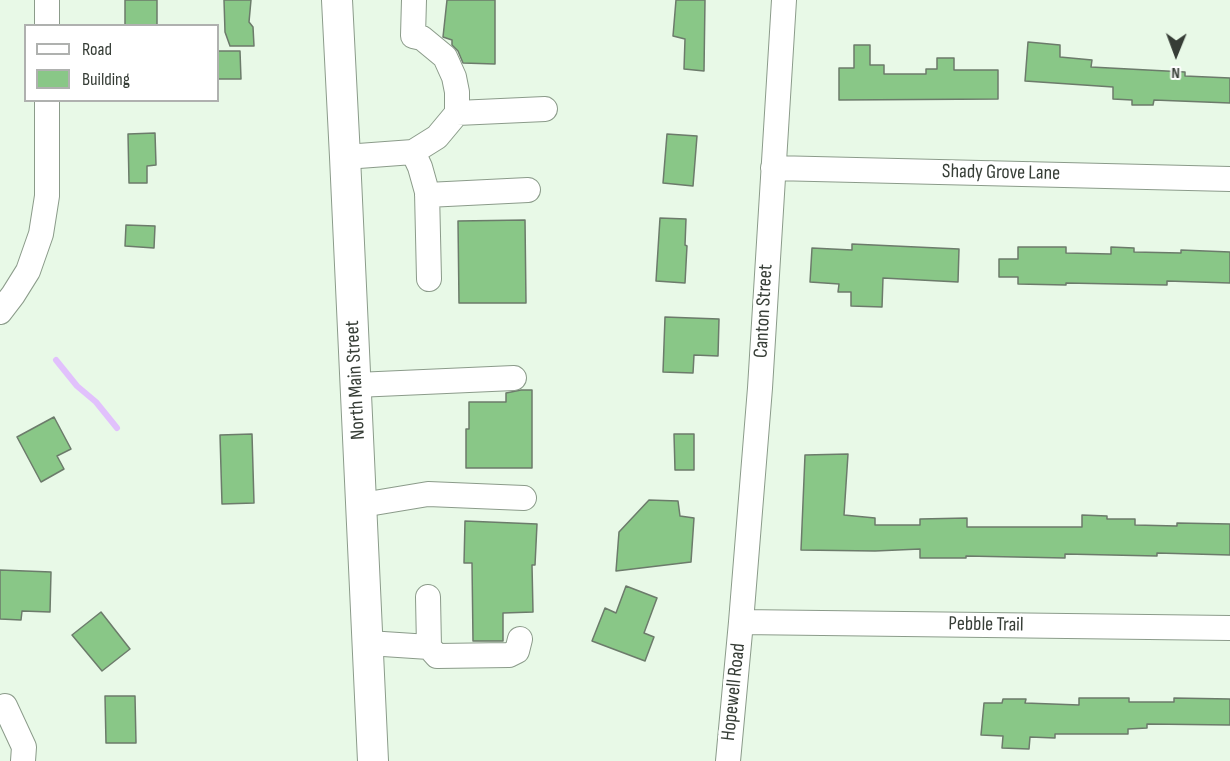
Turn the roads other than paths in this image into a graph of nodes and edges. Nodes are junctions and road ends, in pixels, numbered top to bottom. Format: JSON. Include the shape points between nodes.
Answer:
{"nodes":[{"id":1,"x":47,"y":0,"type":"edge"},
{"id":2,"x":337,"y":0,"type":"edge"},
{"id":3,"x":414,"y":0,"type":"edge"},
{"id":4,"x":784,"y":0,"type":"edge"},
{"id":5,"x":47,"y":24,"type":"edge"},
{"id":6,"x":47,"y":102,"type":"edge"},
{"id":7,"x":545,"y":109,"type":"dead end"},
{"id":8,"x":456,"y":113,"type":"junction"},
{"id":9,"x":413,"y":152,"type":"junction"},
{"id":10,"x":345,"y":157,"type":"junction"},
{"id":11,"x":773,"y":168,"type":"junction"},
{"id":12,"x":1230,"y":178,"type":"edge"},
{"id":13,"x":528,"y":190,"type":"dead end"},
{"id":14,"x":427,"y":195,"type":"junction"},
{"id":15,"x":429,"y":279,"type":"dead end"},
{"id":16,"x":0,"y":312,"type":"edge"},
{"id":17,"x":514,"y":378,"type":"dead end"},
{"id":18,"x":356,"y":385,"type":"junction"},
{"id":19,"x":524,"y":498,"type":"dead end"},
{"id":20,"x":362,"y":505,"type":"junction"},
{"id":21,"x":428,"y":597,"type":"dead end"},
{"id":22,"x":741,"y":622,"type":"junction"},
{"id":23,"x":1230,"y":628,"type":"edge"},
{"id":24,"x":520,"y":639,"type":"dead end"},
{"id":25,"x":368,"y":643,"type":"junction"},
{"id":26,"x":429,"y":647,"type":"junction"},
{"id":27,"x":4,"y":706,"type":"dead end"},
{"id":28,"x":23,"y":761,"type":"edge"},
{"id":29,"x":373,"y":761,"type":"edge"},
{"id":30,"x":728,"y":761,"type":"edge"}],
"edges":[{"from":1,"to":5,"type":"street"},
{"from":2,"to":10,"type":"main road","name":"North Main Street"},
{"from":3,"to":8,"type":"street","via":[[414,36],[446,57],[457,92]]},
{"from":4,"to":11,"type":"street","name":"Canton Street"},
{"from":6,"to":16,"type":"street","via":[[47,196],[41,234],[28,271]]},
{"from":7,"to":8,"type":"street"},
{"from":8,"to":9,"type":"street","via":[[438,137]]},
{"from":9,"to":10,"type":"street"},
{"from":9,"to":14,"type":"street"},
{"from":10,"to":18,"type":"main road","name":"North Main Street"},
{"from":11,"to":12,"type":"street","name":"Shady Grove Lane"},
{"from":11,"to":22,"type":"street","name":"Canton Street"},
{"from":13,"to":14,"type":"street"},
{"from":14,"to":15,"type":"street"},
{"from":17,"to":18,"type":"street"},
{"from":18,"to":20,"type":"main road","name":"North Main Street"},
{"from":19,"to":20,"type":"street","via":[[428,494]]},
{"from":20,"to":25,"type":"main road","name":"North Main Street"},
{"from":21,"to":26,"type":"street"},
{"from":22,"to":23,"type":"street","name":"Pebble Trail"},
{"from":22,"to":30,"type":"street","name":"Hopewell Road"},
{"from":24,"to":26,"type":"street","via":[[517,651],[509,655],[437,656]]},
{"from":25,"to":26,"type":"street"},
{"from":25,"to":29,"type":"main road","name":"North Main Street"},
{"from":27,"to":28,"type":"street","via":[[24,747]]}]}
